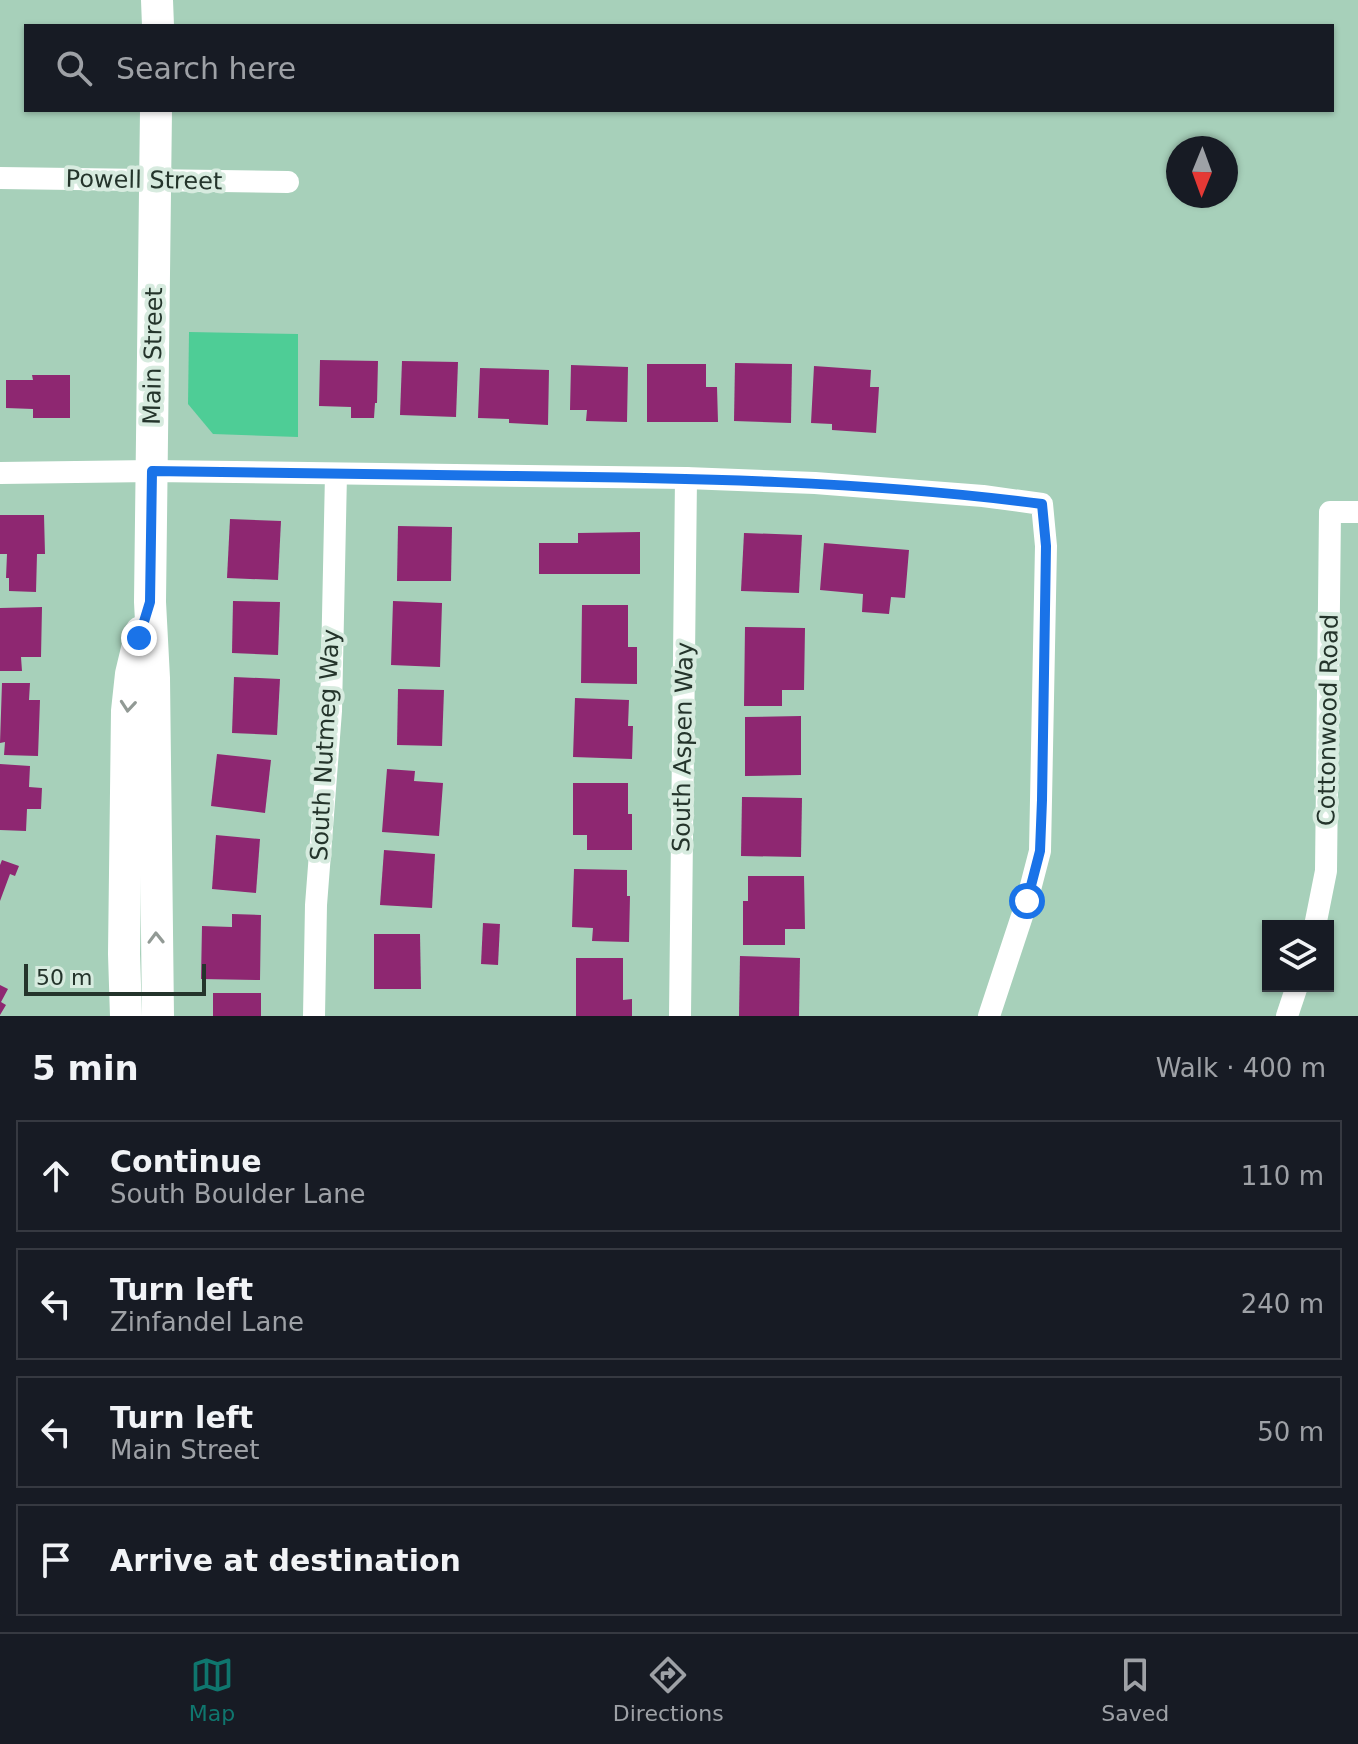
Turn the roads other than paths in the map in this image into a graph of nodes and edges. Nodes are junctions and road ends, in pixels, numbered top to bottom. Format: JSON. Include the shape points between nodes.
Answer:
{"nodes":[{"id":1,"x":157,"y":0,"type":"edge"},
{"id":2,"x":158,"y":24,"type":"edge"},
{"id":3,"x":156,"y":112,"type":"edge"},
{"id":4,"x":0,"y":178,"type":"edge"},
{"id":5,"x":155,"y":180,"type":"junction"},
{"id":6,"x":288,"y":182,"type":"dead end"},
{"id":7,"x":152,"y":471,"type":"junction"},
{"id":8,"x":0,"y":473,"type":"edge"},
{"id":9,"x":336,"y":474,"type":"junction"},
{"id":10,"x":686,"y":478,"type":"junction"},
{"id":11,"x":1358,"y":512,"type":"edge"},
{"id":12,"x":150,"y":602,"type":"junction"},
{"id":13,"x":1316,"y":920,"type":"edge"},
{"id":14,"x":1295,"y":992,"type":"edge"},
{"id":15,"x":126,"y":1016,"type":"edge"},
{"id":16,"x":158,"y":1016,"type":"edge"},
{"id":17,"x":314,"y":1016,"type":"edge"},
{"id":18,"x":680,"y":1016,"type":"edge"},
{"id":19,"x":989,"y":1016,"type":"edge"},
{"id":20,"x":1287,"y":1016,"type":"edge"}],
"edges":[{"from":1,"to":2,"type":"street"},
{"from":3,"to":5,"type":"street","name":"Main Street"},
{"from":4,"to":5,"type":"street","name":"Powell Street"},
{"from":5,"to":6,"type":"street","name":"Powell Street"},
{"from":5,"to":7,"type":"street","name":"Main Street"},
{"from":7,"to":8,"type":"street"},
{"from":7,"to":9,"type":"street"},
{"from":7,"to":12,"type":"street","name":"Main Street"},
{"from":9,"to":10,"type":"street"},
{"from":9,"to":17,"type":"street","name":"South Nutmeg Way","via":[[331,711],[316,905]]},
{"from":10,"to":18,"type":"street","name":"South Aspen Way"},
{"from":10,"to":19,"type":"street","via":[[815,483],[1042,504],[1046,546],[1040,851]]},
{"from":11,"to":13,"type":"street","name":"Cottonwood Road","via":[[1330,512],[1326,871]]},
{"from":12,"to":15,"type":"street","name":"Main Street","one_way":true,"via":[[127,711]]},
{"from":16,"to":12,"type":"street","name":"Main Street","one_way":true},
{"from":14,"to":20,"type":"street"}]}
